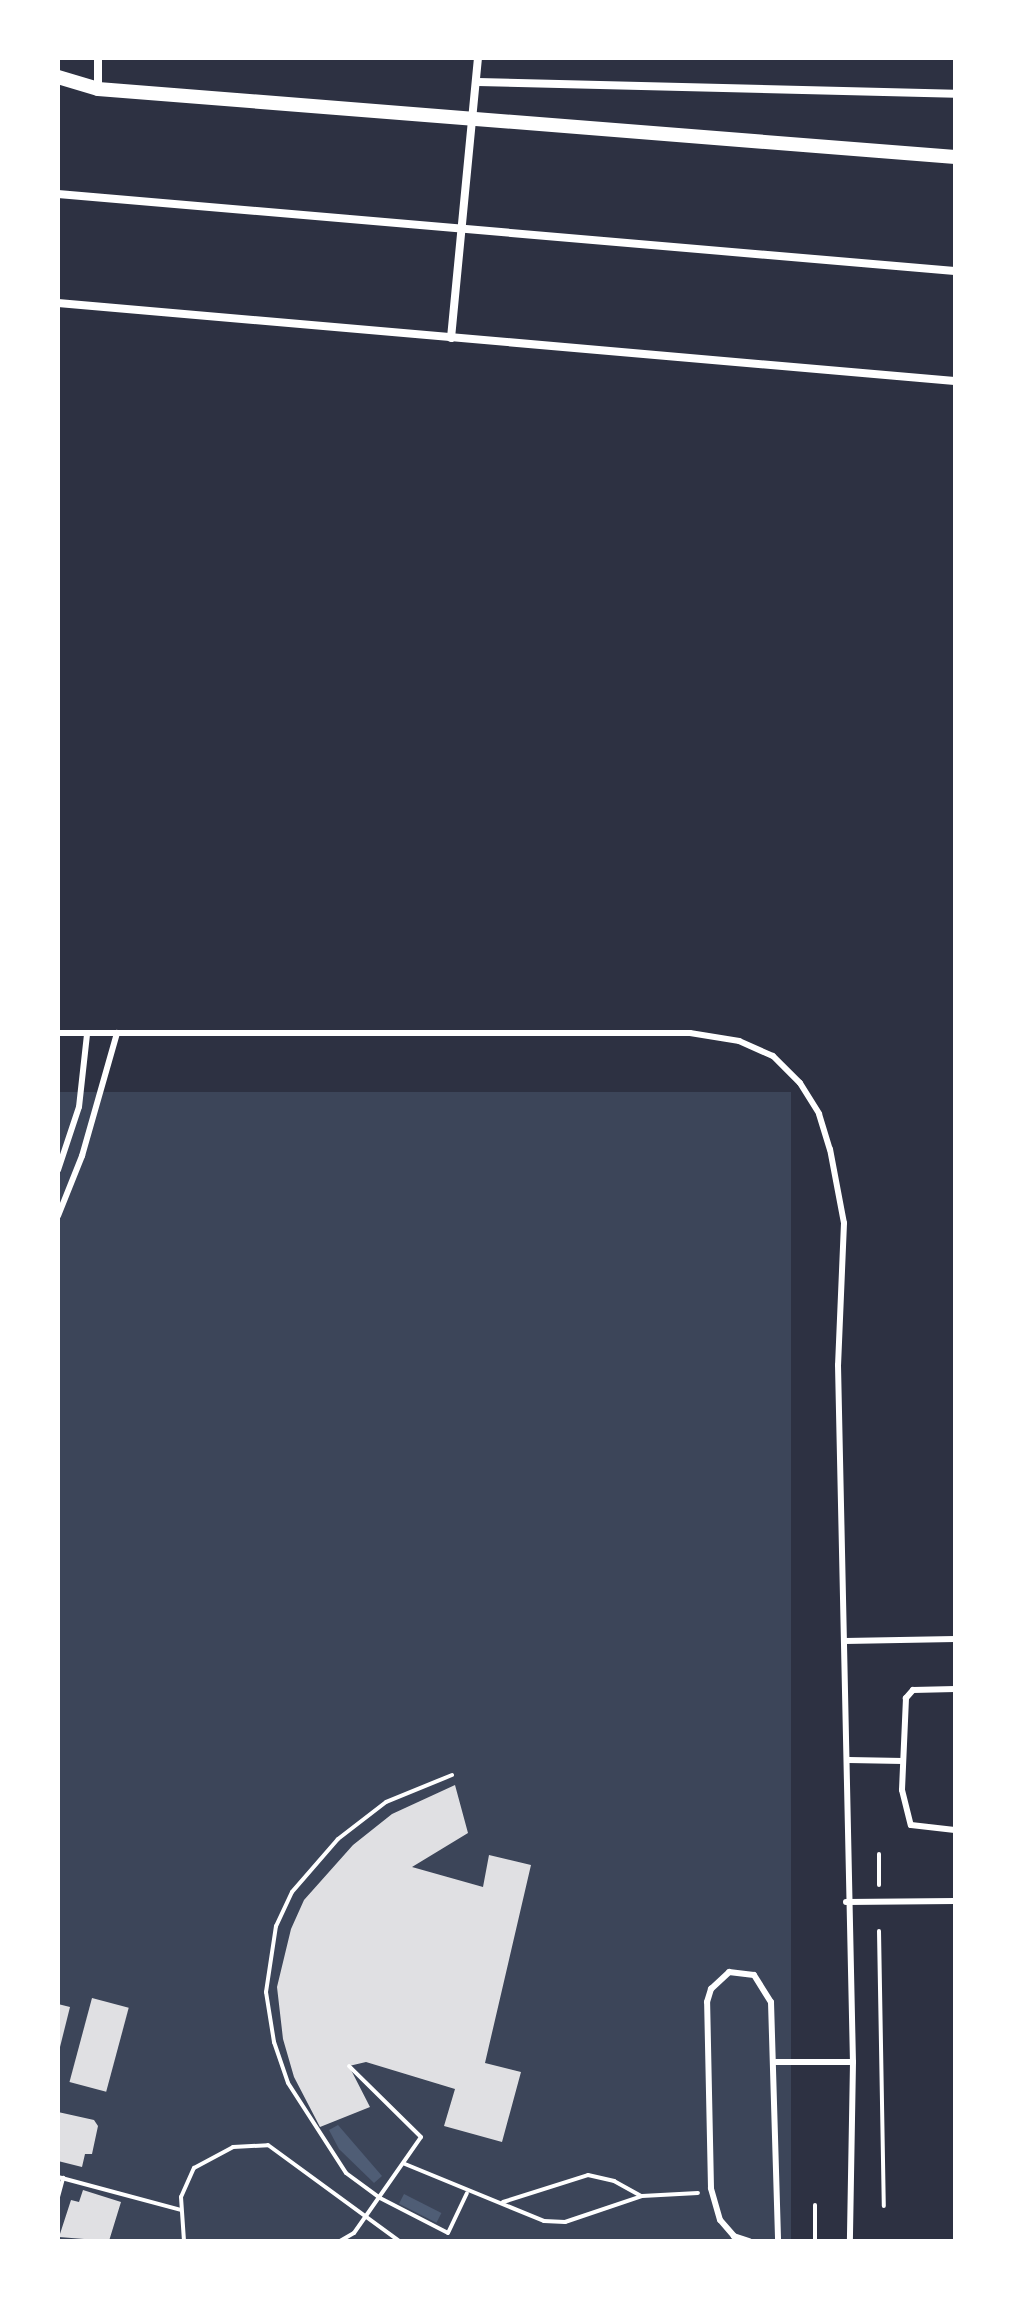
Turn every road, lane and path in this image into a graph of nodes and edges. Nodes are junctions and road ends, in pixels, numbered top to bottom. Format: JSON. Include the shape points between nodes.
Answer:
{"nodes":[{"id":1,"x":98,"y":58,"type":"edge"},
{"id":2,"x":478,"y":58,"type":"edge"},
{"id":3,"x":58,"y":77,"type":"edge"},
{"id":4,"x":478,"y":82,"type":"junction"},
{"id":5,"x":98,"y":89,"type":"junction"},
{"id":6,"x":955,"y":94,"type":"edge"},
{"id":7,"x":474,"y":116,"type":"junction"},
{"id":8,"x":955,"y":157,"type":"edge"},
{"id":9,"x":58,"y":194,"type":"edge"},
{"id":10,"x":459,"y":225,"type":"junction"},
{"id":11,"x":955,"y":271,"type":"edge"},
{"id":12,"x":58,"y":303,"type":"edge"},
{"id":13,"x":451,"y":338,"type":"junction"},
{"id":14,"x":955,"y":381,"type":"edge"},
{"id":15,"x":58,"y":1033,"type":"edge"},
{"id":16,"x":117,"y":1033,"type":"junction"},
{"id":17,"x":87,"y":1034,"type":"junction"},
{"id":18,"x":58,"y":1170,"type":"edge"},
{"id":19,"x":58,"y":1216,"type":"edge"},
{"id":20,"x":955,"y":1639,"type":"edge"},
{"id":21,"x":845,"y":1641,"type":"junction"},
{"id":22,"x":955,"y":1689,"type":"edge"},
{"id":23,"x":849,"y":1760,"type":"junction"},
{"id":24,"x":903,"y":1761,"type":"junction"},
{"id":25,"x":452,"y":1775,"type":"dead end"},
{"id":26,"x":955,"y":1830,"type":"edge"},
{"id":27,"x":879,"y":1854,"type":"dead end"},
{"id":28,"x":879,"y":1885,"type":"dead end"},
{"id":29,"x":955,"y":1901,"type":"edge"},
{"id":30,"x":846,"y":1902,"type":"junction"},
{"id":31,"x":879,"y":1931,"type":"dead end"},
{"id":32,"x":776,"y":2062,"type":"junction"},
{"id":33,"x":853,"y":2062,"type":"junction"},
{"id":34,"x":349,"y":2066,"type":"dead end"},
{"id":35,"x":405,"y":2164,"type":"junction"},
{"id":36,"x":60,"y":2178,"type":"edge"},
{"id":37,"x":467,"y":2193,"type":"junction"},
{"id":38,"x":699,"y":2193,"type":"dead end"},
{"id":39,"x":642,"y":2196,"type":"junction"},
{"id":40,"x":58,"y":2197,"type":"edge"},
{"id":41,"x":380,"y":2198,"type":"junction"},
{"id":42,"x":501,"y":2202,"type":"junction"},
{"id":43,"x":815,"y":2205,"type":"dead end"},
{"id":44,"x":884,"y":2206,"type":"dead end"},
{"id":45,"x":181,"y":2210,"type":"junction"},
{"id":46,"x":364,"y":2219,"type":"junction"},
{"id":47,"x":354,"y":2233,"type":"junction"},
{"id":48,"x":184,"y":2241,"type":"edge"},
{"id":49,"x":340,"y":2241,"type":"edge"},
{"id":50,"x":357,"y":2241,"type":"edge"},
{"id":51,"x":399,"y":2241,"type":"edge"},
{"id":52,"x":749,"y":2241,"type":"edge"},
{"id":53,"x":778,"y":2241,"type":"edge"},
{"id":54,"x":815,"y":2241,"type":"edge"},
{"id":55,"x":850,"y":2241,"type":"edge"}],
"edges":[{"from":1,"to":5,"type":"street"},
{"from":2,"to":4,"type":"street"},
{"from":3,"to":5,"type":"street"},
{"from":4,"to":6,"type":"street"},
{"from":4,"to":7,"type":"street"},
{"from":5,"to":7,"type":"street"},
{"from":7,"to":8,"type":"street"},
{"from":7,"to":10,"type":"street"},
{"from":9,"to":10,"type":"street"},
{"from":10,"to":11,"type":"street"},
{"from":10,"to":13,"type":"street"},
{"from":12,"to":13,"type":"street"},
{"from":13,"to":14,"type":"street"},
{"from":15,"to":17,"type":"lane"},
{"from":16,"to":17,"type":"lane"},
{"from":16,"to":19,"type":"lane","via":[[82,1156]]},
{"from":16,"to":21,"type":"lane","via":[[644,1031],[739,1041],[773,1056],[800,1083],[819,1114],[844,1223],[838,1365]]},
{"from":17,"to":18,"type":"lane","via":[[79,1107]]},
{"from":20,"to":21,"type":"lane"},
{"from":21,"to":23,"type":"lane"},
{"from":22,"to":24,"type":"lane","via":[[913,1690],[906,1698]]},
{"from":23,"to":24,"type":"lane"},
{"from":23,"to":30,"type":"lane"},
{"from":24,"to":26,"type":"lane","via":[[903,1809],[911,1825]]},
{"from":25,"to":41,"type":"path","via":[[386,1802],[338,1839],[292,1892],[268,1962],[266,1992],[274,2042],[288,2083],[346,2173]]},
{"from":27,"to":28,"type":"path"},
{"from":29,"to":30,"type":"lane"},
{"from":30,"to":33,"type":"lane"},
{"from":31,"to":44,"type":"path"},
{"from":32,"to":33,"type":"lane"},
{"from":32,"to":52,"type":"lane","via":[[775,2025],[764,1984],[754,1975],[729,1972],[711,1989],[707,2002],[711,2188],[720,2220],[734,2236]]},
{"from":32,"to":53,"type":"lane"},
{"from":33,"to":55,"type":"lane"},
{"from":34,"to":35,"type":"path","via":[[421,2137]]},
{"from":35,"to":37,"type":"path"},
{"from":35,"to":41,"type":"path"},
{"from":36,"to":40,"type":"path"},
{"from":36,"to":45,"type":"path"},
{"from":37,"to":41,"type":"path","via":[[448,2233]]},
{"from":37,"to":42,"type":"path"},
{"from":38,"to":39,"type":"path"},
{"from":39,"to":42,"type":"path","via":[[565,2222],[544,2221]]},
{"from":39,"to":42,"type":"path","via":[[588,2175]]},
{"from":41,"to":46,"type":"path"},
{"from":43,"to":54,"type":"path"},
{"from":45,"to":46,"type":"path","via":[[194,2168],[233,2147],[268,2145]]},
{"from":45,"to":48,"type":"path"},
{"from":46,"to":47,"type":"path"},
{"from":46,"to":51,"type":"path"},
{"from":47,"to":49,"type":"path"},
{"from":47,"to":50,"type":"path"}]}
